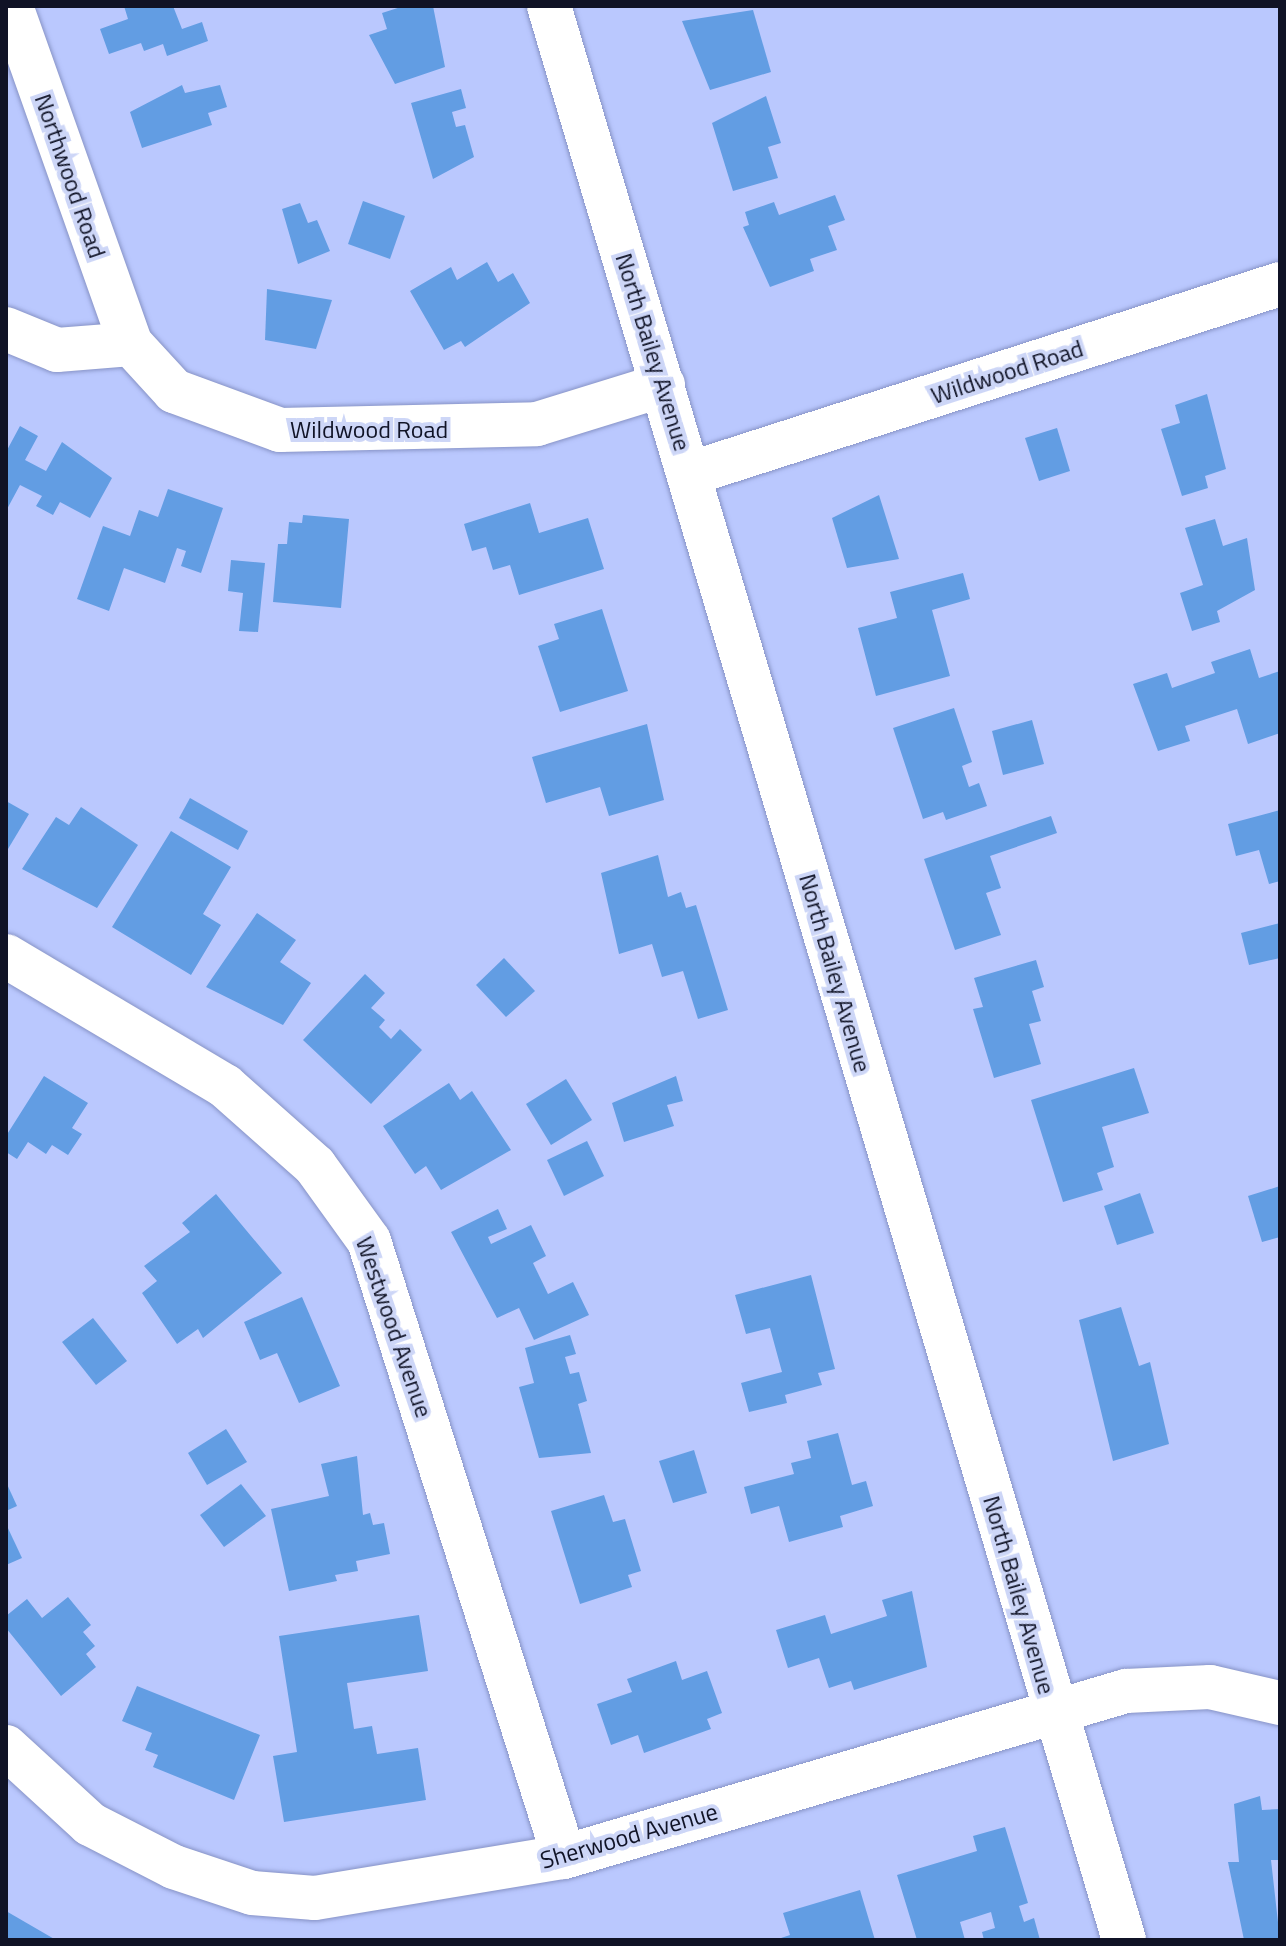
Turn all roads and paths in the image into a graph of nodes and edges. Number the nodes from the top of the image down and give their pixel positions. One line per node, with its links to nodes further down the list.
1 (11, 6): 5 (street, Northwood Road)
2 (549, 6): 6 (street, North Bailey Avenue)
3 (1280, 284): 7 (street, Wildwood Road)
4 (6, 329): 5 (street)
5 (131, 344): 6 (street, Wildwood Road)
6 (663, 385): 7 (street, North Bailey Avenue)
7 (689, 474): 10 (street, North Bailey Avenue)
8 (6, 956): 12 (street, Westwood Avenue)
9 (1280, 1703): 10 (street, Sherwood Avenue)
10 (1053, 1712): 12 (street, Sherwood Avenue); 13 (street, North Bailey Avenue)
11 (6, 1748): 12 (street, Sherwood Avenue)
12 (564, 1857)
13 (1124, 1940)

